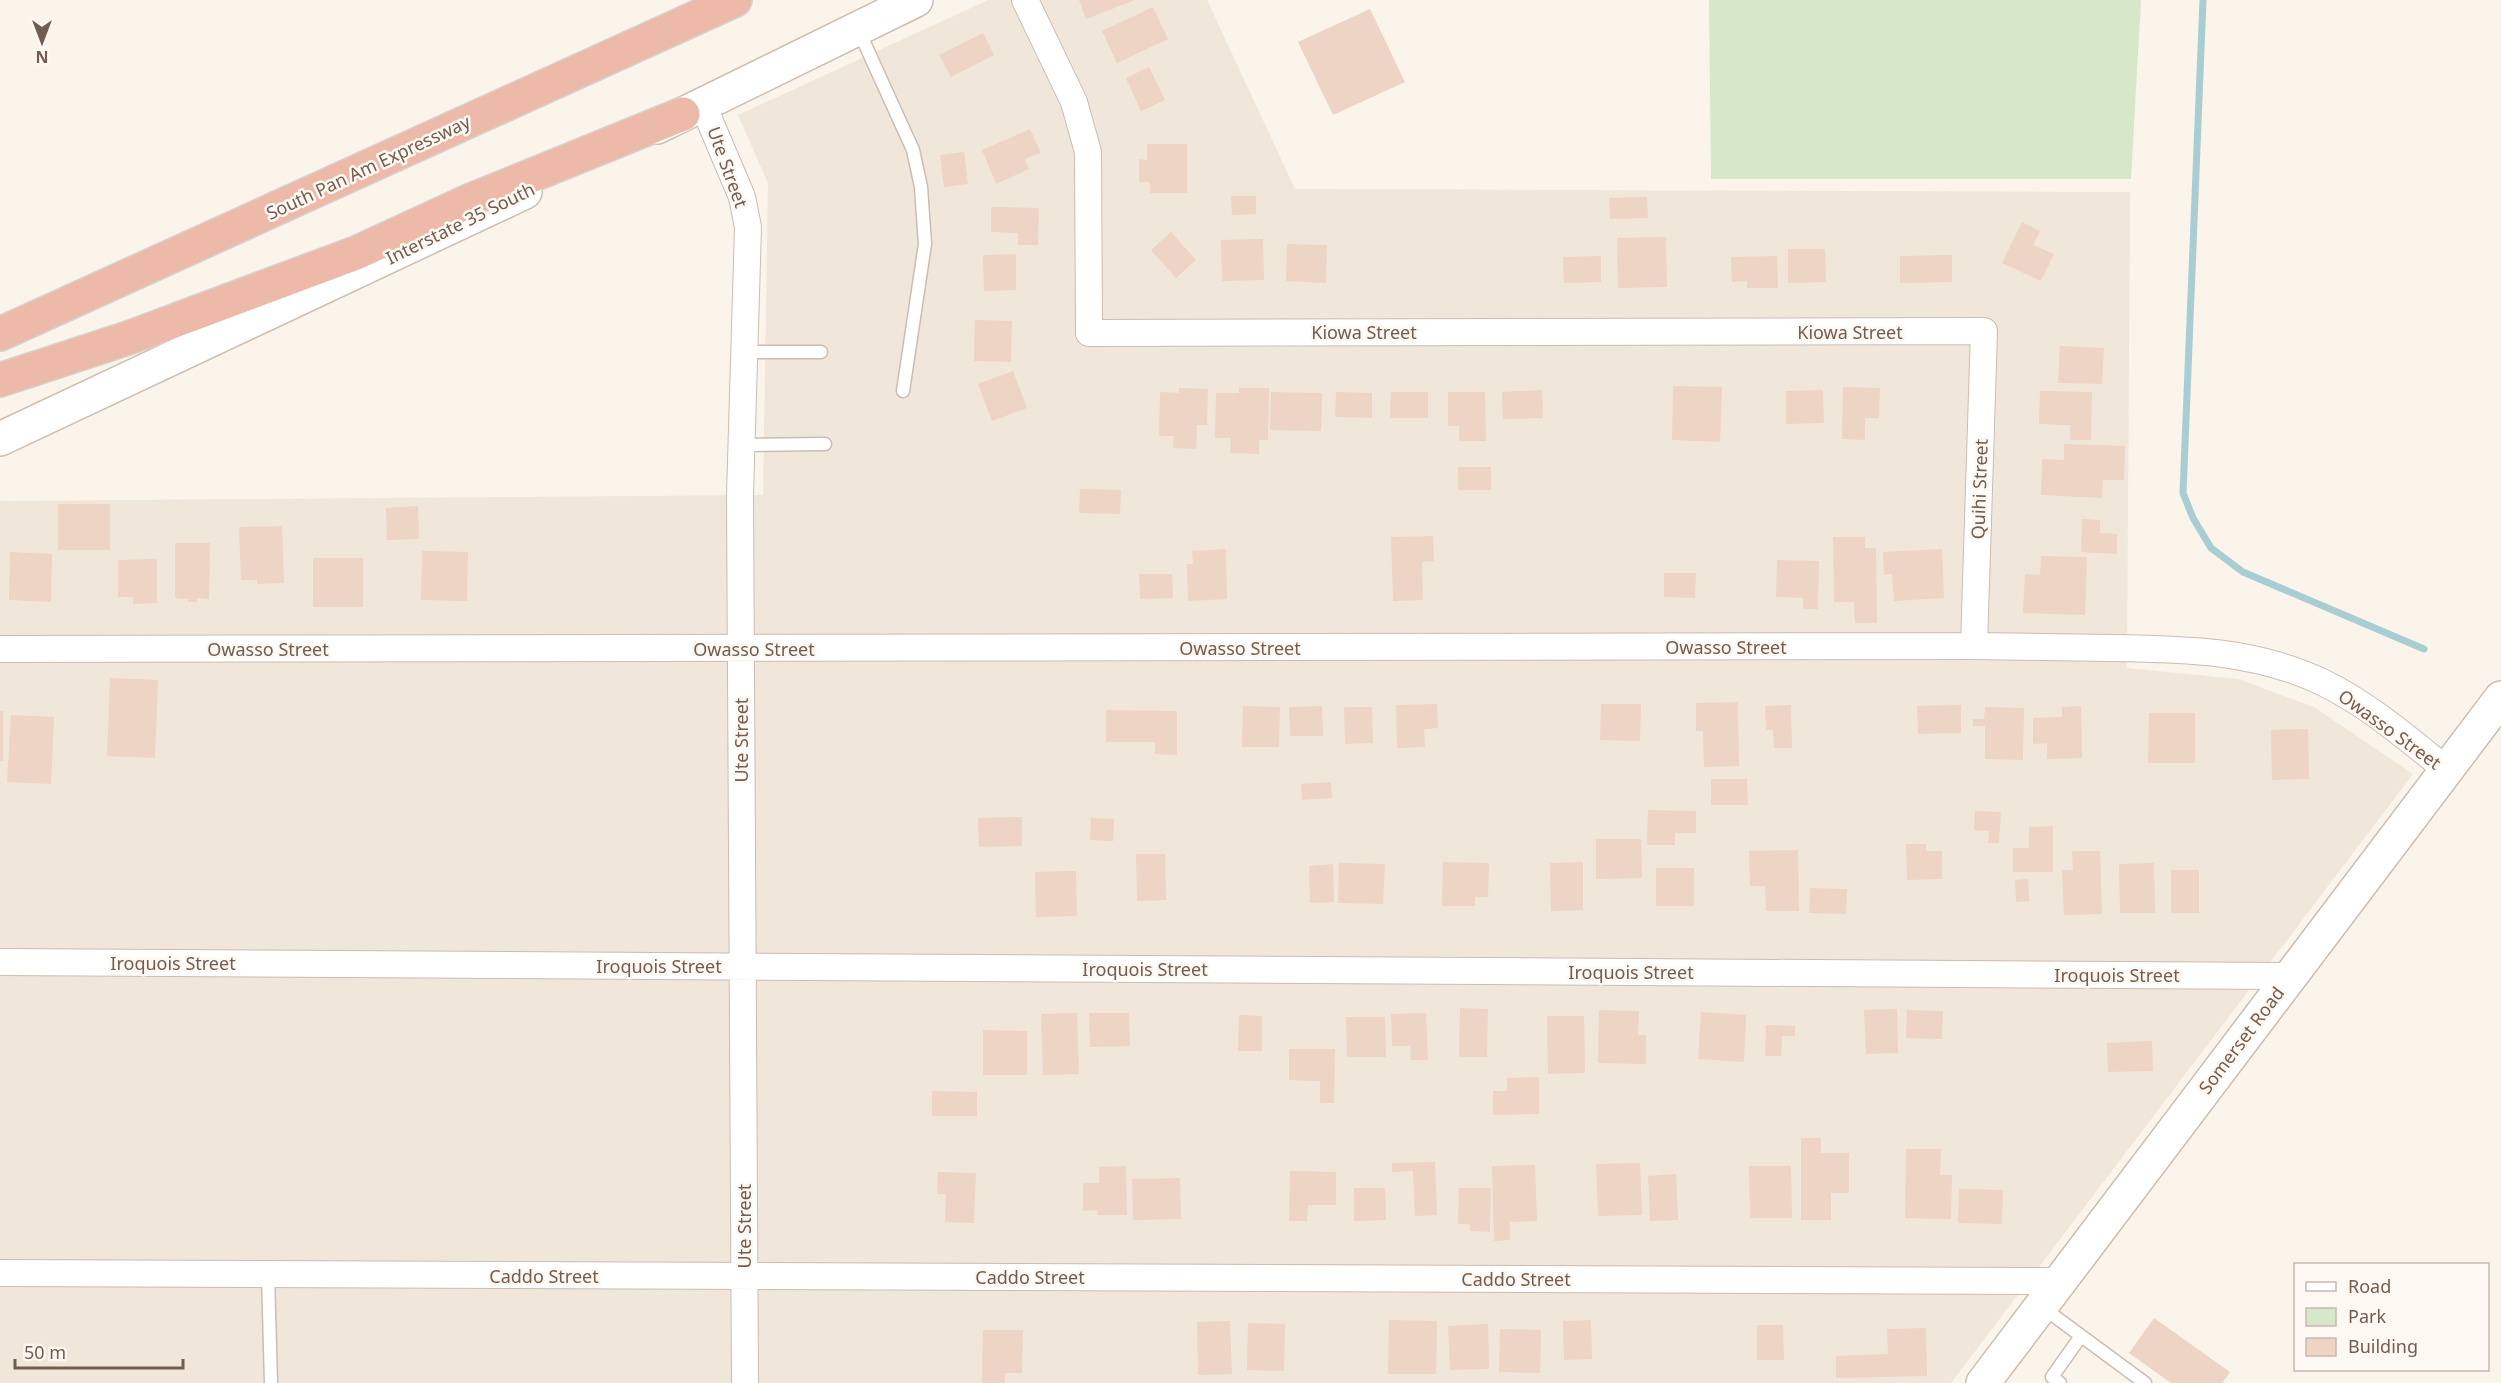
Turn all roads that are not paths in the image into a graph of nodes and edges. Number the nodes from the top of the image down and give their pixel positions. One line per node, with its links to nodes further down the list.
1 (735, 0): 7 (highway, South Pan Am Expressway)
2 (916, 0): 4 (main road, Interstate 35 South)
3 (1025, 0): 6 (street, Kiowa Street)
4 (858, 29): 5 (main road, Interstate 35 South); 11 (lane)
5 (693, 110): 8 (street, Ute Street); 10 (highway); 12 (main road, Interstate 35 South)
6 (1984, 331): 15 (street, Quihi Street)
7 (0, 334)
8 (744, 352): 9 (lane); 13 (street, Ute Street)
9 (821, 352)
10 (0, 380)
11 (903, 391)
12 (0, 439)
13 (741, 444): 14 (lane); 17 (street, Ute Street)
14 (825, 444)
15 (1974, 646): 17 (street, Owasso Street); 19 (street, Owasso Street)
16 (0, 650): 17 (street, Owasso Street)
17 (741, 650): 21 (street, Ute Street)
18 (2501, 698): 19 (main road, Somerset Road)
19 (2447, 770): 22 (main road, Somerset Road)
20 (0, 962): 21 (street, Iroquois Street)
21 (742, 966): 22 (street, Iroquois Street); 25 (street, Ute Street)
22 (2290, 976): 26 (main road, Somerset Road)
23 (0, 1274): 24 (street, Caddo Street)
24 (268, 1275): 25 (street, Caddo Street); 29 (lane)
25 (744, 1276): 26 (street, Caddo Street); 30 (street, Ute Street)
26 (2050, 1294): 27 (lane); 31 (main road, Somerset Road)
27 (2081, 1336): 28 (lane); 32 (lane)
28 (2056, 1380)
29 (271, 1383)
30 (745, 1383)
31 (1983, 1383)
32 (2145, 1383)

